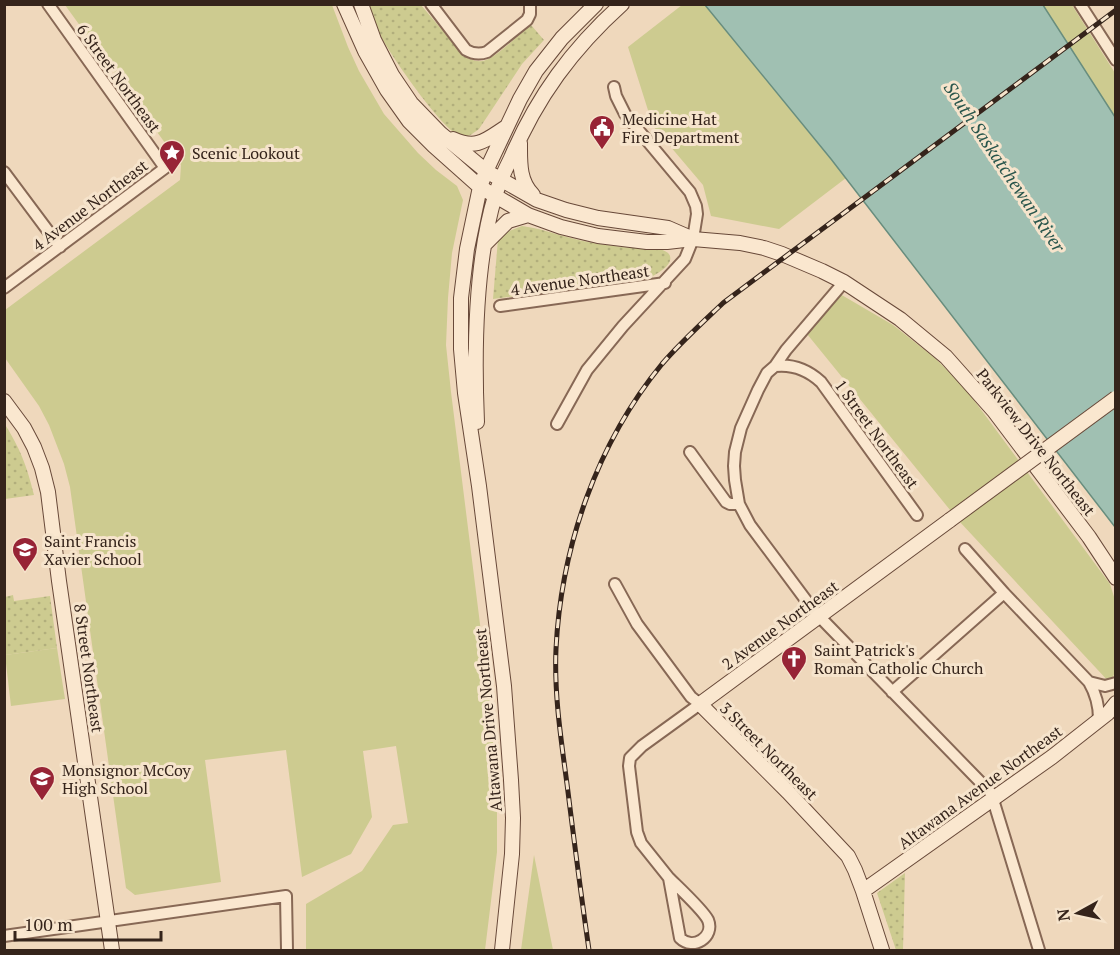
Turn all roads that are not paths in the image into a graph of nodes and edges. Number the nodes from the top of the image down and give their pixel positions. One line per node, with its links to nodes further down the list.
1 (48, 4): 14 (street, 6 Street Northeast)
2 (344, 4): 18 (street, Parkview Drive Northeast)
3 (361, 4): 12 (street, Parkview Drive Northeast)
4 (431, 4): 5 (street)
5 (530, 4)
6 (596, 4): 11 (street, Altawana Drive Northeast)
7 (622, 4): 13 (street, Altawana Drive Northeast)
8 (1080, 4): 9 (street)
9 (1116, 60)
10 (614, 87): 22 (street)
11 (507, 126): 12 (street); 15 (street, Altawana Drive Northeast)
12 (441, 134): 15 (street, Parkview Drive Northeast)
13 (520, 135): 17 (street, Altawana Drive Northeast); 20 (street)
14 (165, 168): 24 (street, 4 Avenue Northeast)
15 (486, 171): 17 (street, Parkview Drive Northeast); 18 (street, Altawana Drive Northeast)
16 (4, 172): 24 (street)
17 (501, 180): 19 (street, Altawana Drive Northeast); 20 (street, Parkview Drive Northeast)
18 (480, 187): 19 (street, Parkview Drive Northeast); 34 (street, Altawana Drive Northeast)
19 (495, 196): 21 (street, Parkview Drive Northeast); 23 (street, Altawana Drive Northeast)
20 (537, 200): 22 (street, Parkview Drive Northeast)
21 (528, 215): 22 (street, Parkview Drive Northeast); 23 (street)
22 (693, 239): 25 (street, Parkview Drive Northeast); 26 (street, 4 Avenue Northeast)
23 (484, 244): 34 (street, Altawana Drive Northeast)
24 (60, 247): 27 (street, 4 Avenue Northeast)
25 (844, 282): 29 (street); 38 (street, Parkview Drive Northeast)
26 (665, 283): 28 (street, 4 Avenue Northeast); 32 (street, 4 Avenue Northeast)
27 (4, 288)
28 (500, 306)
29 (775, 366): 35 (street); 36 (street, 1 Street Northeast)
30 (1116, 398): 41 (street, 2 Avenue Northeast, bridge)
31 (4, 401): 51 (street, 8 Street Northeast)
32 (557, 424)
33 (690, 452): 35 (street)
34 (479, 486): 55 (street, Altawana Drive Northeast)
35 (739, 504): 41 (street)
36 (917, 515)
37 (965, 549): 40 (street)
38 (1116, 578)
39 (615, 584): 45 (street, 3 Street Northeast)
40 (1004, 593): 42 (street); 44 (street)
41 (820, 617): 44 (street); 45 (street, 2 Avenue Northeast)
42 (1089, 682): 43 (street); 47 (street)
43 (1116, 683)
44 (892, 692): 48 (street)
45 (700, 704): 49 (street, 2 Avenue Northeast); 50 (street, 3 Street Northeast)
46 (1115, 708): 47 (street, Altawana Avenue Northeast)
47 (1099, 719): 48 (street, Altawana Avenue Northeast)
48 (993, 799): 50 (street, Altawana Avenue Northeast); 57 (street)
49 (669, 878): 49 (street)
50 (863, 891): 56 (street, 3 Street Northeast)
51 (108, 921): 52 (street); 53 (street, 8 Street Northeast); 54 (street)
52 (4, 936)
53 (112, 951)
54 (287, 951)
55 (502, 951)
56 (882, 951)
57 (1039, 951)

